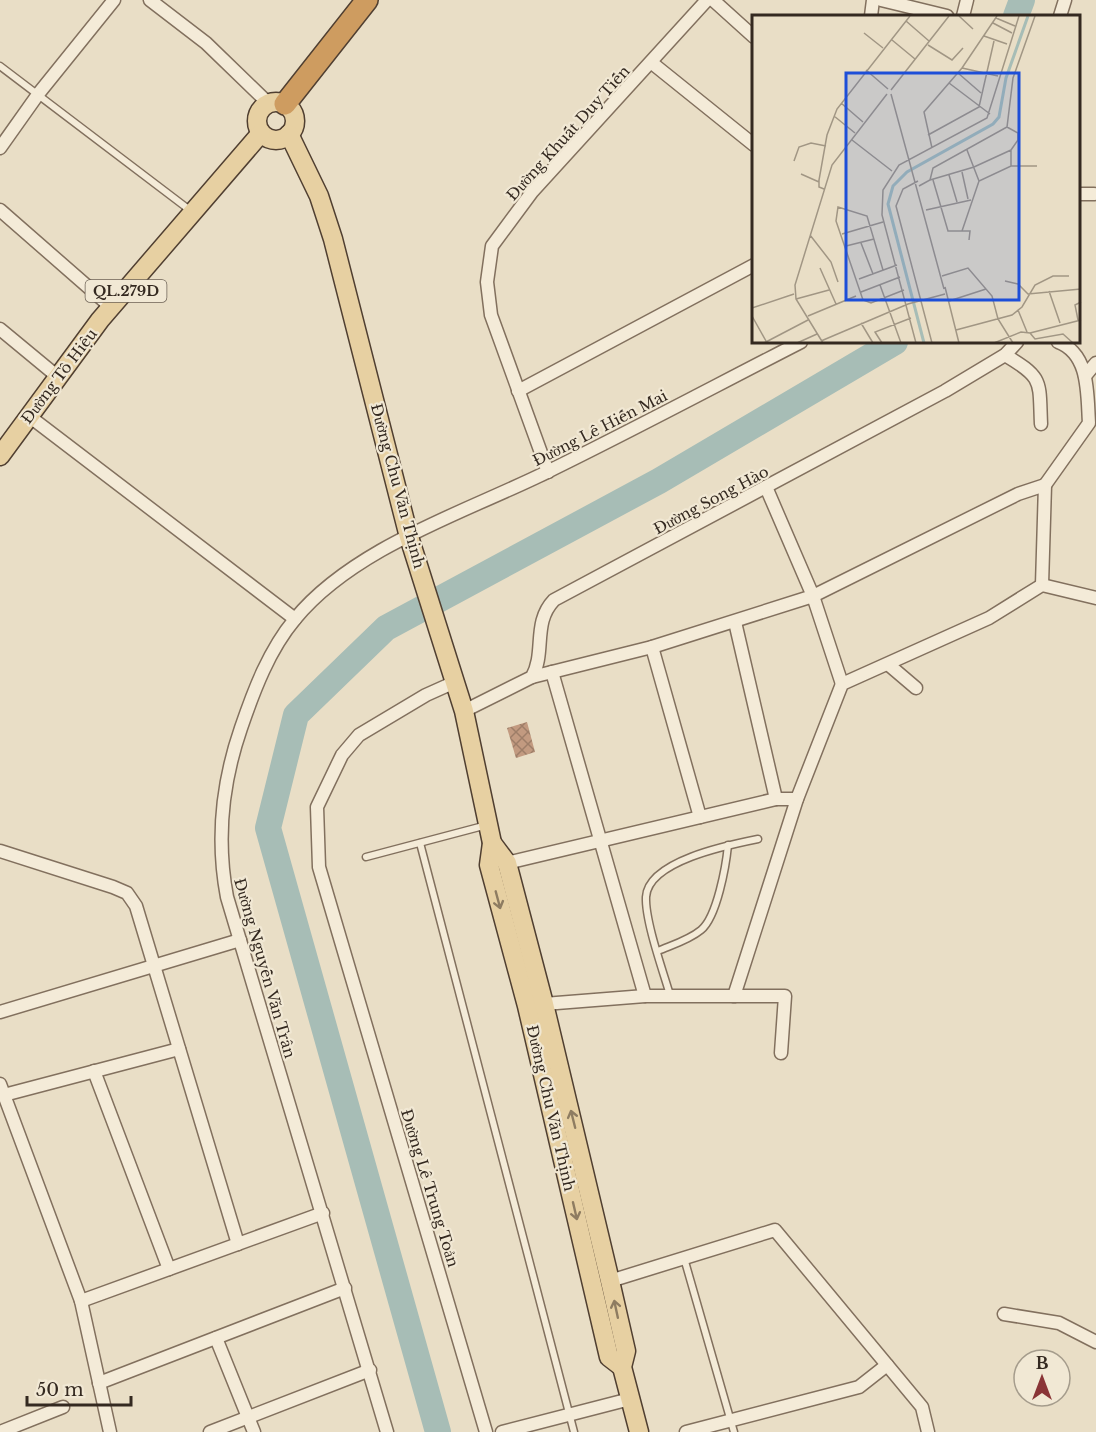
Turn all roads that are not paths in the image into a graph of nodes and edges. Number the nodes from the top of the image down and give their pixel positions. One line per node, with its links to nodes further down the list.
1 (114, 0): 17 (street)
2 (150, 0): 18 (street)
3 (367, 0): 18 (highway)
4 (707, 0): 15 (street, Đường Khuất Duy Tiến)
5 (713, 0): 14 (street)
6 (873, 0): 10 (street)
7 (881, 0): 11 (street)
8 (967, 0): 12 (street)
9 (1065, 0): 13 (street)
10 (871, 15)
11 (943, 15)
12 (963, 15)
13 (1060, 15)
14 (752, 35)
15 (652, 63): 21 (street); 37 (street, Đường Khuất Duy Tiến)
16 (0, 66): 17 (lane)
17 (39, 93): 22 (street); 26 (lane)
18 (277, 104): 19 (main road); 20 (main road)
19 (261, 133): 20 (main road); 26 (main road, Đường Tô Hiệu / QL.279D)
20 (289, 134): 44 (main road, Đường Chu Văn Thịnh)
21 (752, 143)
22 (0, 148)
23 (1081, 194): 24 (street)
24 (1094, 194)
25 (0, 210): 28 (street)
26 (194, 213): 28 (main road, Đường Tô Hiệu / QL.279D)
27 (752, 266): 37 (street)
28 (111, 307): 36 (main road, Đường Tô Hiệu / QL.279D)
29 (0, 329): 36 (street)
30 (797, 344): 41 (street, Đường Lê Hiến Mai)
31 (1015, 344): 33 (street, Đường Song Hào)
32 (1063, 344): 35 (street)
33 (1005, 355): 39 (street); 43 (street, Đường Song Hào)
34 (1096, 363): 35 (street)
35 (1085, 376): 42 (street)
36 (58, 377): 38 (main road, Đường Tô Hiệu / QL.279D)
37 (518, 391): 41 (street, Đường Khuất Duy Tiến)
38 (29, 416): 40 (main road, Đường Tô Hiệu / QL.279D); 48 (street)
39 (1041, 424)
40 (0, 456)
41 (548, 472): 44 (street, Đường Lê Hiến Mai)
42 (1045, 485): 45 (street); 46 (street)
43 (766, 488): 46 (street); 53 (street, Đường Song Hào)
44 (412, 544): 48 (street, Đường Nguyễn Văn Trân); 54 (main road, Đường Chu Văn Thịnh)
45 (1042, 585): 47 (street); 51 (street)
46 (813, 596): 49 (street); 55 (street)
47 (1096, 598)
48 (295, 619): 69 (street, Đường Nguyễn Văn Trân)
49 (735, 622): 50 (street); 58 (street)
50 (652, 647): 52 (street); 60 (street)
51 (889, 665): 55 (street); 56 (street)
52 (552, 672): 53 (street); 64 (street)
53 (532, 677): 57 (street)
54 (455, 682): 57 (main road, Đường Chu Văn Thịnh); 105 (street, Đường Lê Trung Toản)
55 (842, 684): 59 (street)
56 (916, 688)
57 (464, 711): 61 (main road, Đường Chu Văn Thịnh)
58 (776, 799): 59 (street); 60 (street)
59 (797, 799): 74 (street)
60 (700, 818): 64 (street)
61 (490, 834): 63 (lane); 68 (main road, Đường Chu Văn Thịnh); 92 (main road, Đường Chu Văn Thịnh, one-way to 92)
62 (758, 839): 65 (lane)
63 (420, 843): 67 (lane); 97 (lane)
64 (599, 843): 68 (street); 72 (street)
65 (728, 845): 70 (lane); 70 (lane)
66 (0, 851): 71 (street)
67 (366, 857)
68 (507, 863): 75 (main road, Đường Chu Văn Thịnh)
69 (240, 940): 71 (street); 81 (street, Đường Nguyễn Văn Trân)
70 (658, 951): 73 (lane)
71 (154, 966): 76 (street); 77 (street)
72 (645, 996): 73 (street); 75 (street)
73 (670, 996): 74 (street)
74 (734, 996): 78 (street)
75 (544, 1004): 85 (main road, Đường Chu Văn Thịnh, one-way to 75)
76 (0, 1012)
77 (179, 1049): 79 (street); 82 (street)
78 (781, 1053)
79 (94, 1071): 80 (street); 84 (street)
80 (2, 1089): 87 (street)
81 (323, 1213): 82 (street); 86 (street, Đường Nguyễn Văn Trân)
82 (238, 1244): 84 (street)
83 (684, 1258): 85 (street); 91 (street); 99 (lane)
84 (169, 1269): 87 (street)
85 (610, 1281): 92 (main road, Đường Chu Văn Thịnh, one-way to 85)
86 (345, 1288): 89 (street); 93 (street, Đường Nguyễn Văn Trân)
87 (81, 1301): 94 (street)
88 (1004, 1314): 90 (street)
89 (216, 1338): 94 (street); 98 (street)
90 (1096, 1342)
91 (886, 1365): 99 (street); 110 (street)
92 (622, 1366): 95 (main road, Đường Chu Văn Thịnh)
93 (370, 1370): 98 (street); 104 (street, Đường Nguyễn Văn Trân)
94 (99, 1383): 101 (street)
95 (630, 1399): 97 (street); 108 (main road, Đường Chu Văn Thịnh)
96 (63, 1407): 100 (street)
97 (569, 1414): 106 (street); 107 (lane)
98 (248, 1418): 102 (street); 103 (street)
99 (732, 1426): 109 (street)
100 (0, 1432)
101 (110, 1432)
102 (210, 1432)
103 (254, 1432)
104 (387, 1432)
105 (486, 1432)
106 (502, 1432)
107 (574, 1432)
108 (639, 1432)
109 (686, 1432)
110 (928, 1432)

